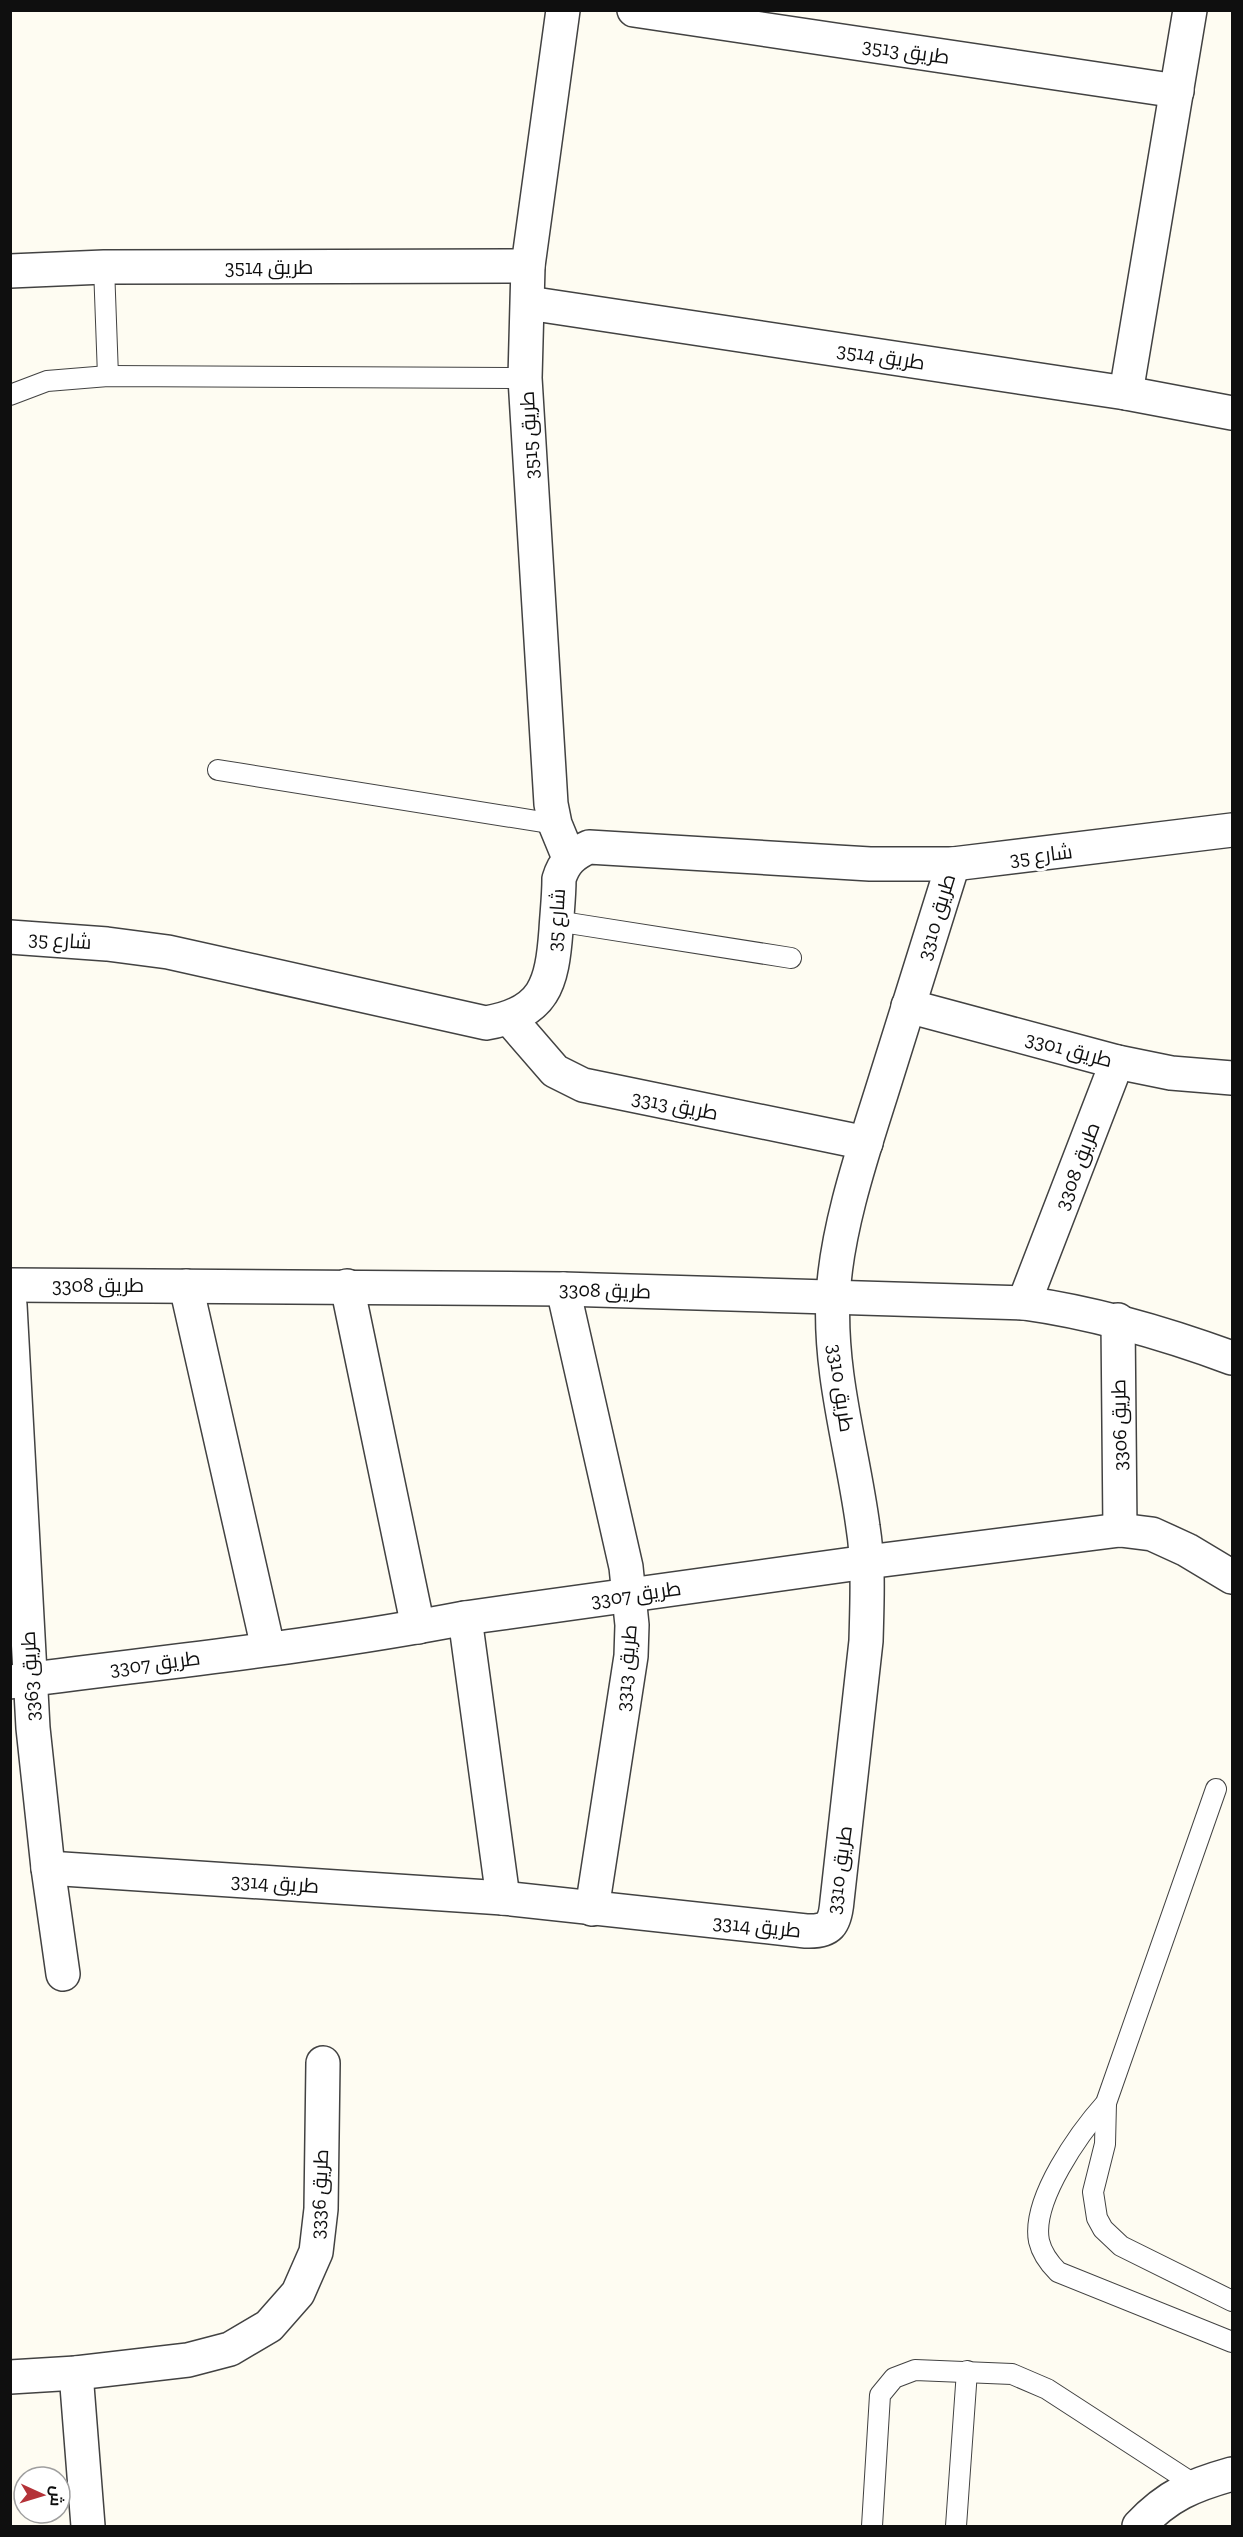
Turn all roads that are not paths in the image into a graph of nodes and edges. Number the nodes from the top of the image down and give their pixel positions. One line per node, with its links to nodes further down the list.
1 (563, 10): 5 (street, طريق 3515)
2 (634, 10): 4 (street, طريق 3513)
3 (1190, 10): 4 (street)
4 (1177, 92): 11 (street)
5 (528, 266): 6 (street, طريق 3514); 8 (street, طريق 3515)
6 (104, 267): 7 (street, طريق 3514); 9 (lane)
7 (10, 271)
8 (528, 303): 10 (street, طريق 3515); 11 (street, طريق 3514)
9 (108, 376): 10 (lane); 12 (lane)
10 (525, 378): 15 (street, طريق 3515)
11 (1126, 393): 13 (street, طريق 3514)
12 (10, 395)
13 (1233, 413)
14 (218, 770): 15 (lane)
15 (555, 824): 17 (street, طريق 3515)
16 (1233, 830): 18 (street, شارع 35)
17 (570, 858): 18 (street, شارع 35); 19 (street, شارع 35)
18 (953, 864): 22 (street, طريق 3310)
19 (556, 921): 21 (lane); 23 (street, شارع 35)
20 (10, 937): 23 (street, شارع 35)
21 (791, 958)
22 (908, 1006): 24 (street, طريق 3301); 26 (street, طريق 3310)
23 (510, 1019): 26 (street, طريق 3313)
24 (1117, 1062): 25 (street, طريق 3301); 32 (street, طريق 3308)
25 (1233, 1078)
26 (866, 1143): 31 (street, طريق 3310)
27 (10, 1285): 28 (street, طريق 3308)
28 (186, 1286): 29 (street, طريق 3308); 42 (street)
29 (347, 1286): 30 (street, طريق 3308); 41 (street)
30 (563, 1289): 31 (street, طريق 3308); 39 (street, طريق 3313)
31 (833, 1297): 32 (street, طريق 3308); 37 (street, طريق 3310)
32 (1024, 1303): 34 (street, طريق 3308)
33 (10, 1305): 43 (street, طريق 3363)
34 (1118, 1320): 35 (street, طريق 3308); 36 (street, طريق 3306)
35 (1233, 1358)
36 (1120, 1530): 37 (street, طريق 3307); 38 (street, طريق 3307)
37 (867, 1562): 39 (street, طريق 3307); 48 (street, طريق 3310)
38 (1233, 1577)
39 (630, 1595): 40 (street, طريق 3307); 47 (street, طريق 3313)
40 (465, 1618): 41 (street, طريق 3307); 46 (street)
41 (418, 1627): 42 (street, طريق 3307)
42 (268, 1648): 43 (street, طريق 3307)
43 (21, 1680): 45 (street, طريق 3363)
44 (1216, 1789): 51 (lane)
45 (48, 1868): 46 (street, طريق 3314); 49 (street, طريق 3363)
46 (503, 1898): 47 (street, طريق 3314)
47 (592, 1909): 48 (street, طريق 3314)
48 (831, 1925)
49 (63, 1974)
50 (323, 2063): 55 (street, طريق 3336)
51 (1106, 2103): 52 (lane); 53 (lane)
52 (1233, 2301)
53 (1233, 2342)
54 (967, 2371): 58 (lane); 60 (lane); 61 (lane)
55 (76, 2373): 56 (street, طريق 3336); 59 (street)
56 (10, 2377)
57 (1233, 2474): 58 (street)
58 (1195, 2485): 62 (street)
59 (88, 2526)
60 (872, 2526)
61 (956, 2526)
62 (1139, 2526)

